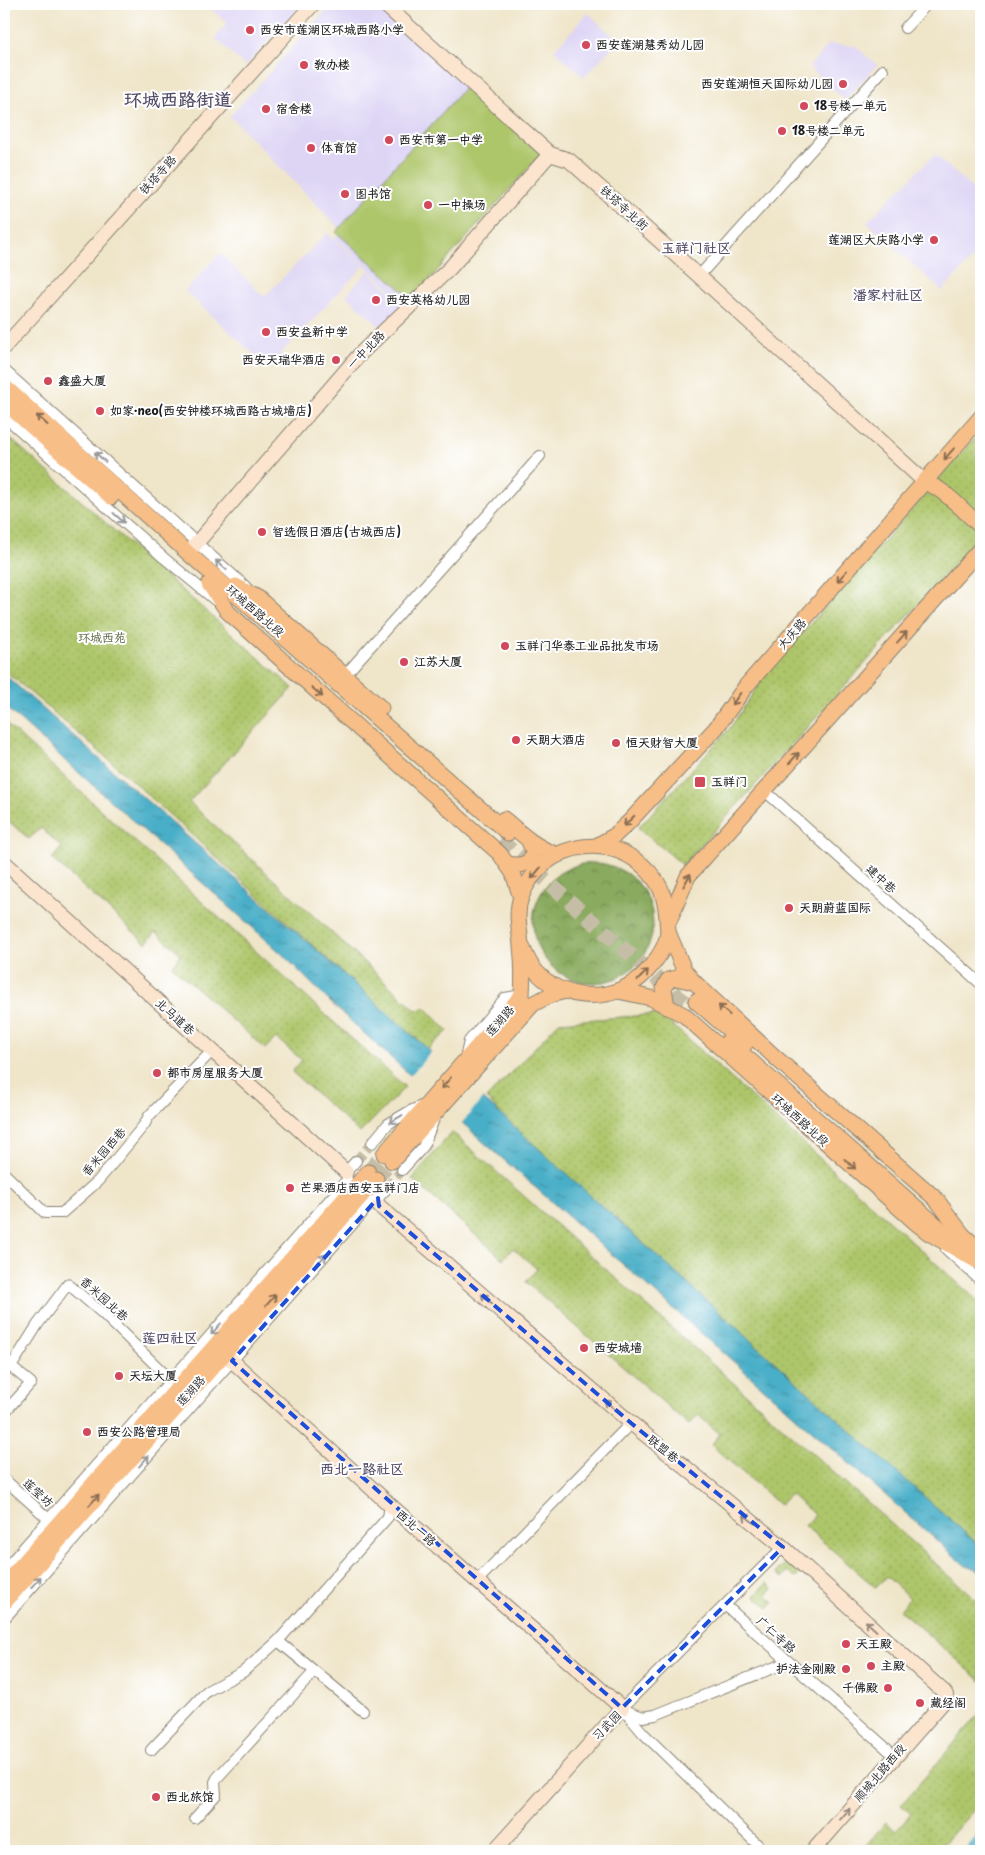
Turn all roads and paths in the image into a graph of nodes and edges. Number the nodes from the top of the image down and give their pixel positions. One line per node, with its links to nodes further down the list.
1 (313, 4): 8 (street, 铁塔寺路)
2 (384, 4): 6 (street, 铁塔寺北街)
3 (927, 4): 4 (street)
4 (905, 28)
5 (883, 70): 7 (street)
6 (550, 154): 7 (street, 铁塔寺北街); 18 (street, 一中北路)
7 (700, 276): 15 (street, 铁塔寺北街)
8 (4, 347)
9 (4, 370): 18 (street, one-way to 9)
10 (4, 386): 18 (main road, 环城西路北段, one-way to 10)
11 (4, 402): 20 (main road, 环城西路北段)
12 (4, 416): 22 (street, one-way to 22)
13 (981, 417): 15 (main road, 大庆路, one-way to 15)
14 (540, 456): 23 (street)
15 (928, 478): 16 (main road); 17 (main road); 27 (main road, 大庆路, one-way to 27)
16 (981, 516)
17 (981, 527)
18 (193, 548): 20 (main road, 环城西路北段); 21 (street, one-way to 18)
19 (980, 548): 24 (main road, one-way to 19)
20 (209, 577): 21 (main road); 22 (main road); 25 (main road, 环城西路北段)
21 (258, 598): 23 (main road)
22 (228, 612): 30 (main road, one-way to 30)
23 (345, 676): 26 (main road)
24 (764, 791): 32 (main road, one-way to 24); 35 (street, 建中巷)
25 (504, 837)
26 (529, 841): 28 (main road); 30 (main road)
27 (598, 845): 28 (main road); 32 (main road)
28 (558, 855): 31 (main road, one-way to 31)
29 (4, 862): 40 (street, 北马道巷)
30 (507, 864): 31 (main road)
31 (521, 898): 33 (main road)
32 (668, 928): 34 (main road, 环城西路北段); 37 (main road, one-way to 32)
33 (521, 944): 36 (main road); 38 (main road, 莲湖路)
34 (694, 982): 39 (main road); 51 (main road, 环城西路北段, one-way to 34)
35 (981, 984)
36 (566, 991): 37 (main road); 38 (main road)
37 (618, 991): 39 (main road, 环城西路北段)
38 (523, 1004): 41 (main road, 莲湖路); 41 (street)
39 (668, 1007): 50 (main road, 环城西路北段, one-way to 50)
40 (212, 1051): 46 (street, 北马道巷); 47 (street, 香米园西巷)
41 (469, 1066): 42 (main road, 莲湖路)
42 (432, 1108): 43 (street, one-way to 43); 45 (main road)
43 (372, 1143)
44 (356, 1161): 46 (street)
45 (392, 1162)
46 (346, 1172): 55 (street, one-way to 55)
47 (4, 1173)
48 (377, 1180): 49 (street); 54 (main road, 莲湖路)
49 (379, 1202): 54 (street, one-way to 49); 57 (street, 联盟巷, one-way to 49)
50 (929, 1233): 52 (main road, 环城西路北段); 53 (street)
51 (963, 1235): 52 (main road, 环城西路北段); 52 (main road, 环城西路北段)
52 (980, 1259)
53 (981, 1281)
54 (224, 1353): 55 (main road, 莲湖路); 59 (street, 西北一路); 65 (main road, 莲湖路, one-way to 54); 67 (street, one-way to 54)
55 (174, 1384): 56 (street, 香米园北巷); 60 (main road, 莲湖路)
56 (4, 1413)
57 (631, 1423): 61 (street, 联盟巷, one-way to 57); 63 (street)
58 (4, 1480): 60 (street, 莲莹坊)
59 (390, 1505): 63 (street, 西北一路); 68 (street)
60 (52, 1522): 62 (street); 64 (main road, 莲湖路)
61 (782, 1547): 66 (street); 71 (street, 联盟巷, one-way to 61)
62 (4, 1570)
63 (477, 1581): 72 (street, 西北一路)
64 (4, 1585)
65 (4, 1603)
66 (725, 1605): 69 (street, 广仁寺路); 72 (street)
67 (4, 1619)
68 (278, 1641): 70 (street); 74 (street)
69 (788, 1662): 72 (street, 习武园); 75 (street, 广仁寺路)
70 (314, 1672): 73 (street); 76 (street)
71 (946, 1695): 75 (street, 顺城北路西段)
72 (622, 1708): 77 (street); 78 (street, 习武园)
73 (363, 1711)
74 (151, 1750)
75 (894, 1756): 79 (street, 顺城北路西段, one-way to 75)
76 (195, 1818)
77 (760, 1847)
78 (494, 1851)
79 (813, 1851)

